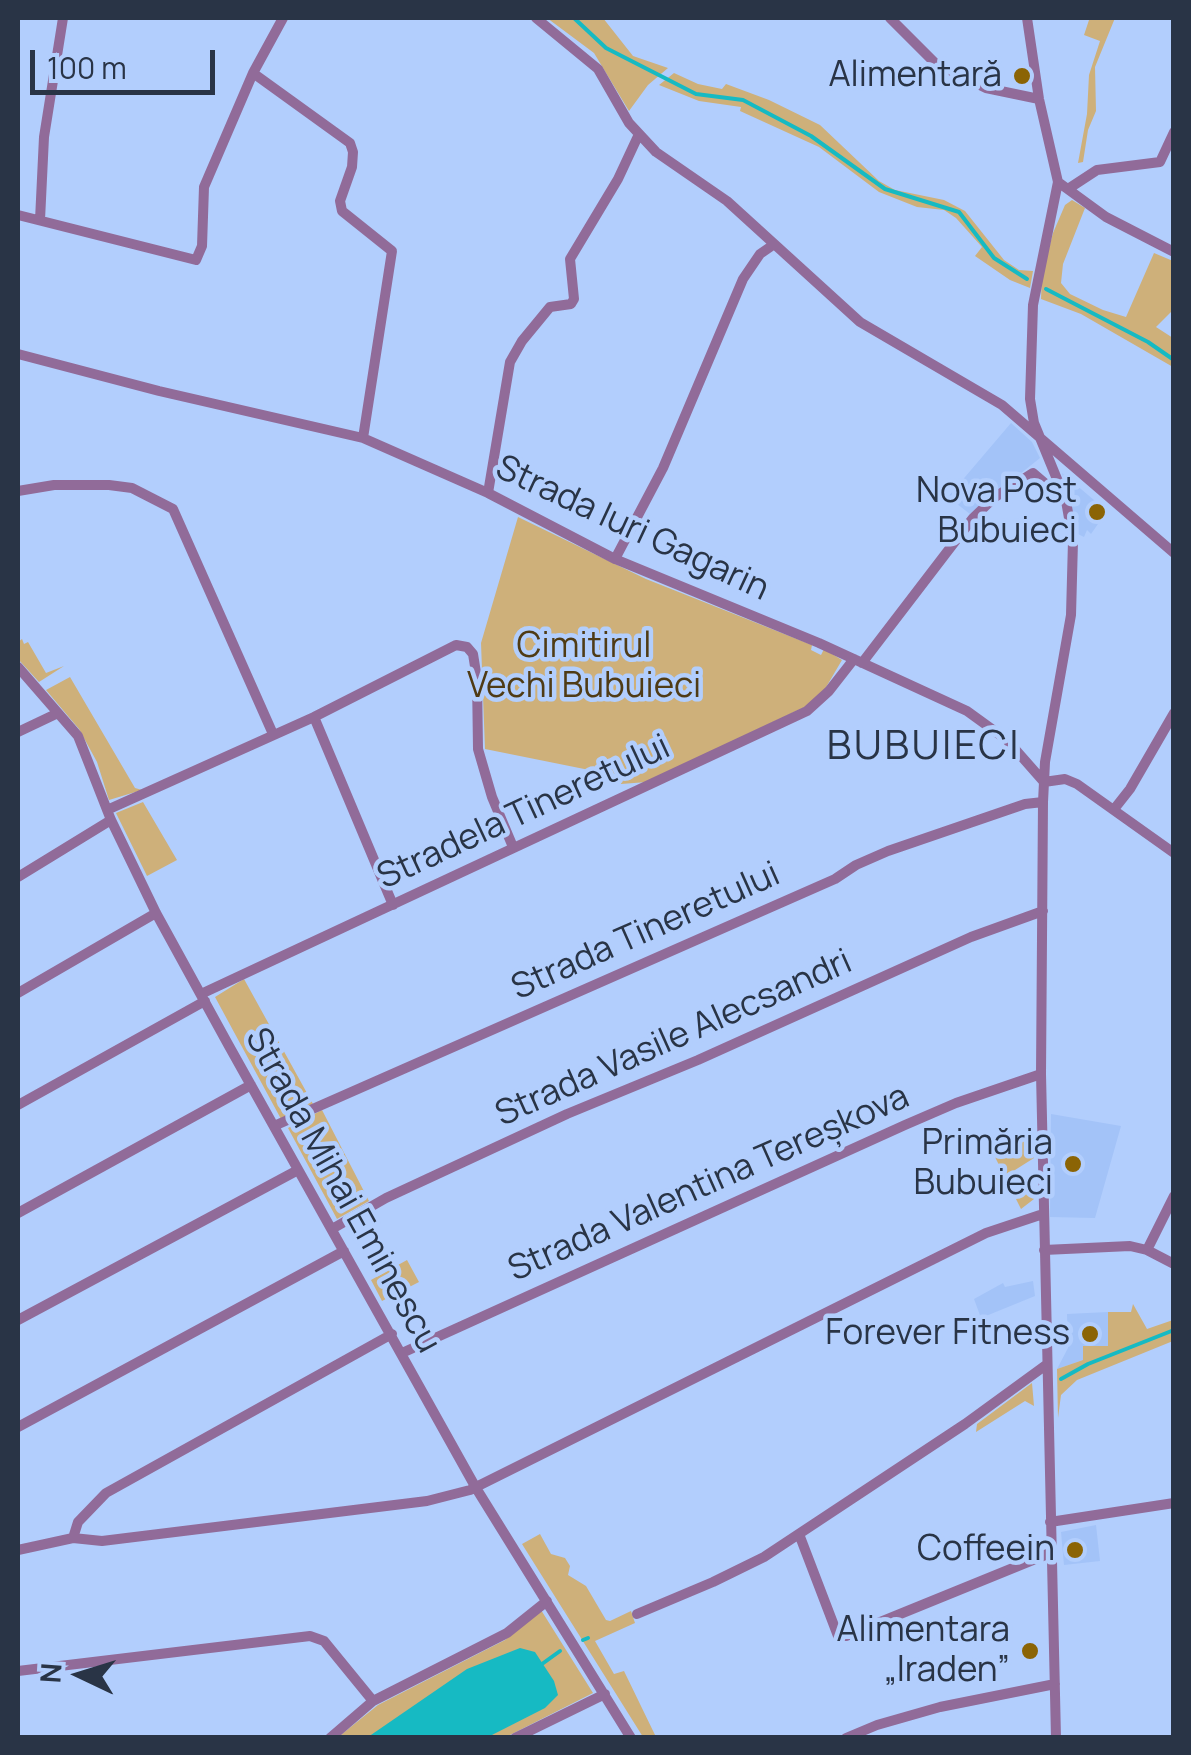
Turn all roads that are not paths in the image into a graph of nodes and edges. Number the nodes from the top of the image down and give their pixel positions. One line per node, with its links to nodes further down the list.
1 (62, 18): 12 (street)
2 (282, 18): 6 (street)
3 (536, 18): 9 (street)
4 (890, 18): 7 (street)
5 (1027, 18): 7 (street)
6 (254, 73): 12 (street); 16 (street)
7 (1039, 99): 10 (street)
8 (1174, 132): 10 (street)
9 (640, 134): 13 (street); 19 (street)
10 (1063, 185): 14 (street); 17 (street)
11 (18, 215): 12 (street)
12 (40, 220)
13 (773, 245): 17 (street); 22 (street)
14 (1174, 252)
15 (18, 354): 16 (street, Strada Iuri Gagarin)
16 (363, 438): 19 (street, Strada Iuri Gagarin)
17 (1043, 442): 20 (street); 21 (street)
18 (18, 490): 29 (street)
19 (488, 493): 22 (street, Strada Iuri Gagarin)
20 (1066, 501): 23 (street, Stradela Tineretului); 30 (street)
21 (1174, 553)
22 (615, 560): 23 (street, Strada Iuri Gagarin)
23 (858, 661): 30 (street, Strada Iuri Gagarin); 34 (street, Stradela Tineretului)
24 (18, 667): 25 (street, Strada Mihai Eminescu)
25 (58, 713): 28 (street); 33 (street, Strada Mihai Eminescu)
26 (1174, 714): 32 (street)
27 (314, 717): 29 (street); 34 (street); 37 (street)
28 (18, 732)
29 (273, 734): 33 (street)
30 (1044, 782): 31 (street); 32 (street)
31 (1043, 802): 38 (street); 45 (street, Strada Tineretului)
32 (1115, 808): 35 (street)
33 (109, 815): 36 (street); 39 (street, Strada Mihai Eminescu)
34 (513, 847): 37 (street, Stradela Tineretului)
35 (1174, 853)
36 (18, 877)
37 (393, 905): 41 (street, Stradela Tineretului)
38 (1043, 911): 42 (street); 50 (street, Strada Vasile Alecsandri)
39 (156, 912): 40 (street); 41 (street, Strada Mihai Eminescu)
40 (18, 993)
41 (203, 997): 43 (street, Strada Mihai Eminescu); 44 (street, Stradela Tineretului)
42 (1041, 1074): 49 (street); 57 (street, Strada Valentina Tereșkova)
43 (251, 1085): 45 (street, Strada Mihai Eminescu); 48 (street)
44 (18, 1104)
45 (274, 1126): 46 (street, Strada Mihai Eminescu)
46 (298, 1170): 50 (street, Strada Mihai Eminescu); 55 (street)
47 (1174, 1196): 52 (street)
48 (18, 1212)
49 (1044, 1214): 51 (street); 60 (street)
50 (332, 1229): 53 (street, Strada Mihai Eminescu)
51 (1044, 1250): 52 (street); 58 (street)
52 (1147, 1250): 54 (street)
53 (344, 1251): 56 (street, Strada Mihai Eminescu); 59 (street)
54 (1174, 1264)
55 (18, 1320)
56 (392, 1334): 57 (street, Strada Mihai Eminescu); 64 (street)
57 (402, 1352): 60 (street, Strada Mihai Eminescu)
58 (1046, 1364): 62 (street); 63 (street)
59 (18, 1427)
60 (476, 1488): 64 (street); 67 (street, Strada Mihai Eminescu)
61 (1174, 1503): 62 (street)
62 (1050, 1522): 66 (street)
63 (799, 1534): 66 (street); 68 (street)
64 (73, 1538): 65 (street)
65 (18, 1550)
66 (1050, 1553): 70 (street)
67 (546, 1602): 71 (street, Strada Mihai Eminescu); 72 (street)
68 (636, 1614)
69 (18, 1671): 72 (street)
70 (1055, 1684): 73 (street); 77 (street)
71 (605, 1694): 75 (street); 76 (street, Strada Mihai Eminescu)
72 (373, 1701): 74 (street)
73 (853, 1736)
74 (330, 1738)
75 (515, 1738)
76 (631, 1738)
77 (1056, 1738)

